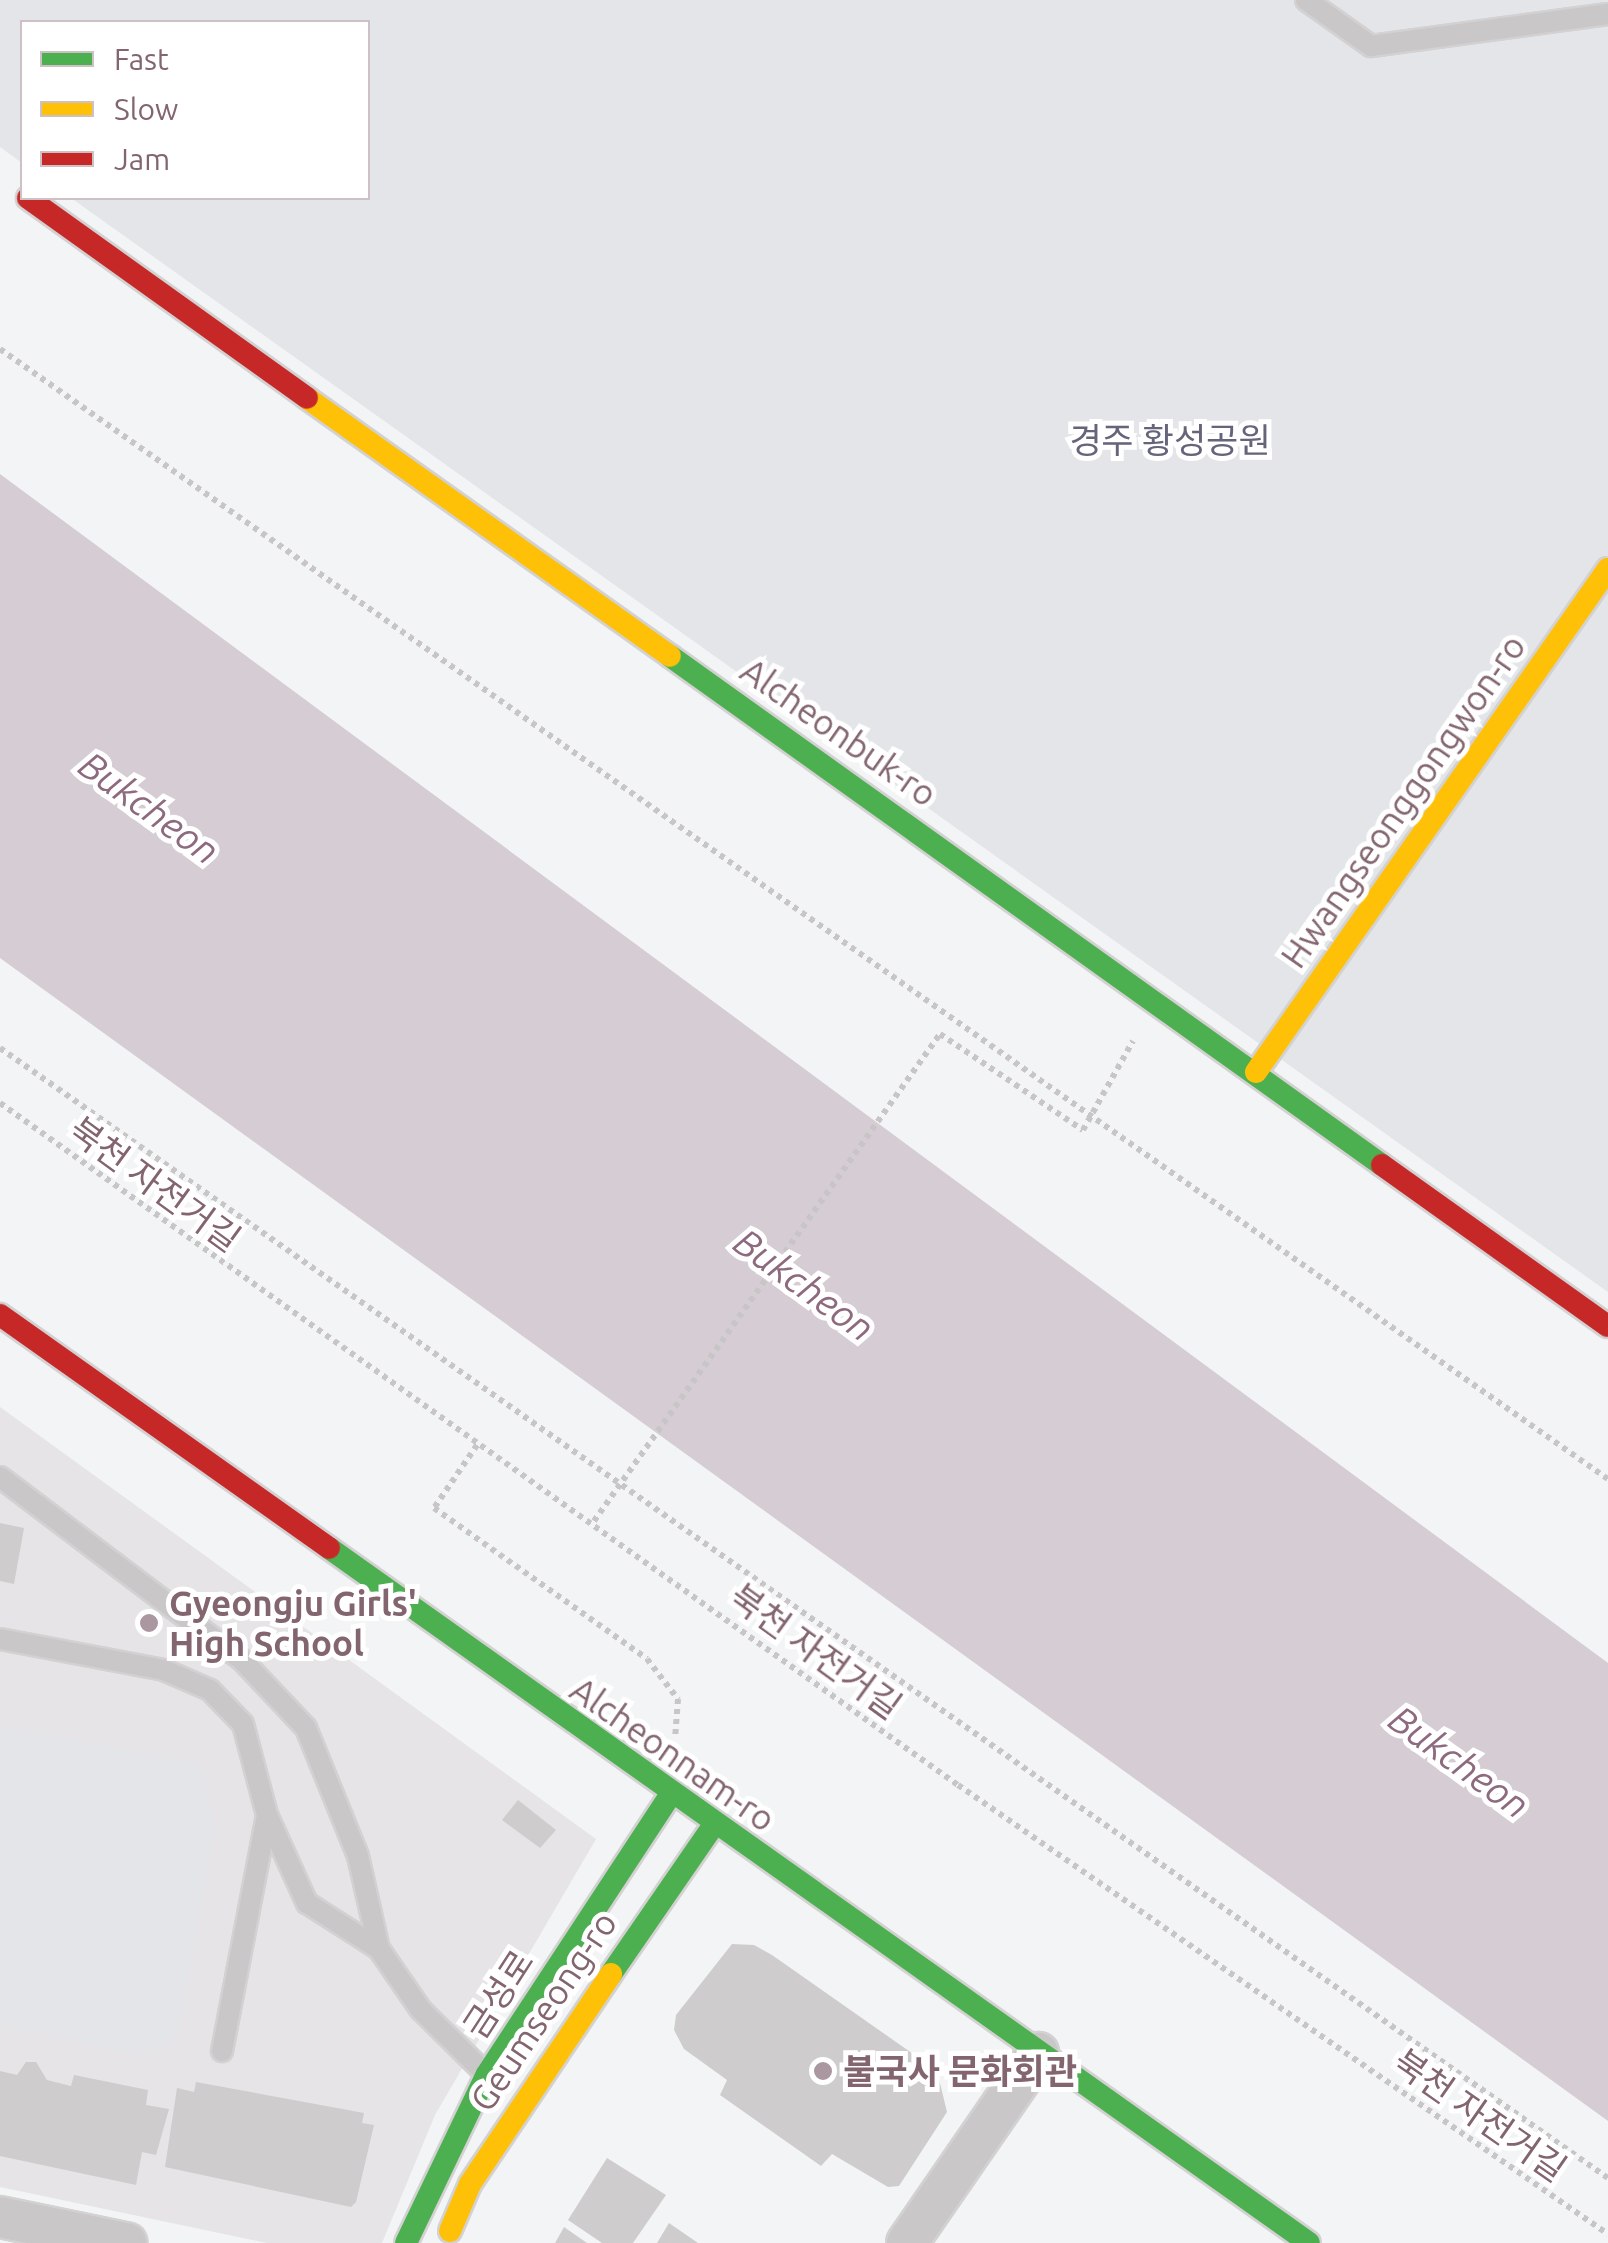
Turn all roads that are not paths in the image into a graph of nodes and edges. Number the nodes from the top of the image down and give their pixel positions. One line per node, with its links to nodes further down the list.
1 (1306, 0): 2 (lane)
2 (1608, 14)
3 (31, 200): 5 (street, Alcheonbuk-ro)
4 (1608, 569): 5 (street, Hwangseonggongwon-ro)
5 (1256, 1072): 7 (street, Alcheonbuk-ro)
6 (0, 1315): 10 (street, Alcheonnam-ro)
7 (1608, 1326)
8 (0, 1478): 13 (lane)
9 (0, 1639): 11 (lane)
10 (670, 1796): 12 (street, Alcheonnam-ro); 16 (street, 금성로)
11 (267, 1815): 13 (lane); 14 (lane)
12 (713, 1826): 15 (street, Alcheonnam-ro); 17 (street, Geumseong-ro)
13 (379, 1948): 16 (lane)
14 (222, 2051)
15 (1038, 2054): 23 (street); 24 (street, Alcheonnam-ro)
16 (487, 2074): 17 (lane); 21 (street, 금성로)
17 (520, 2106): 22 (street, Geumseong-ro)
18 (0, 2218): 19 (street)
19 (63, 2237): 20 (street)
20 (126, 2243)
21 (406, 2243)
22 (445, 2243)
23 (908, 2243)
24 (1309, 2243)

